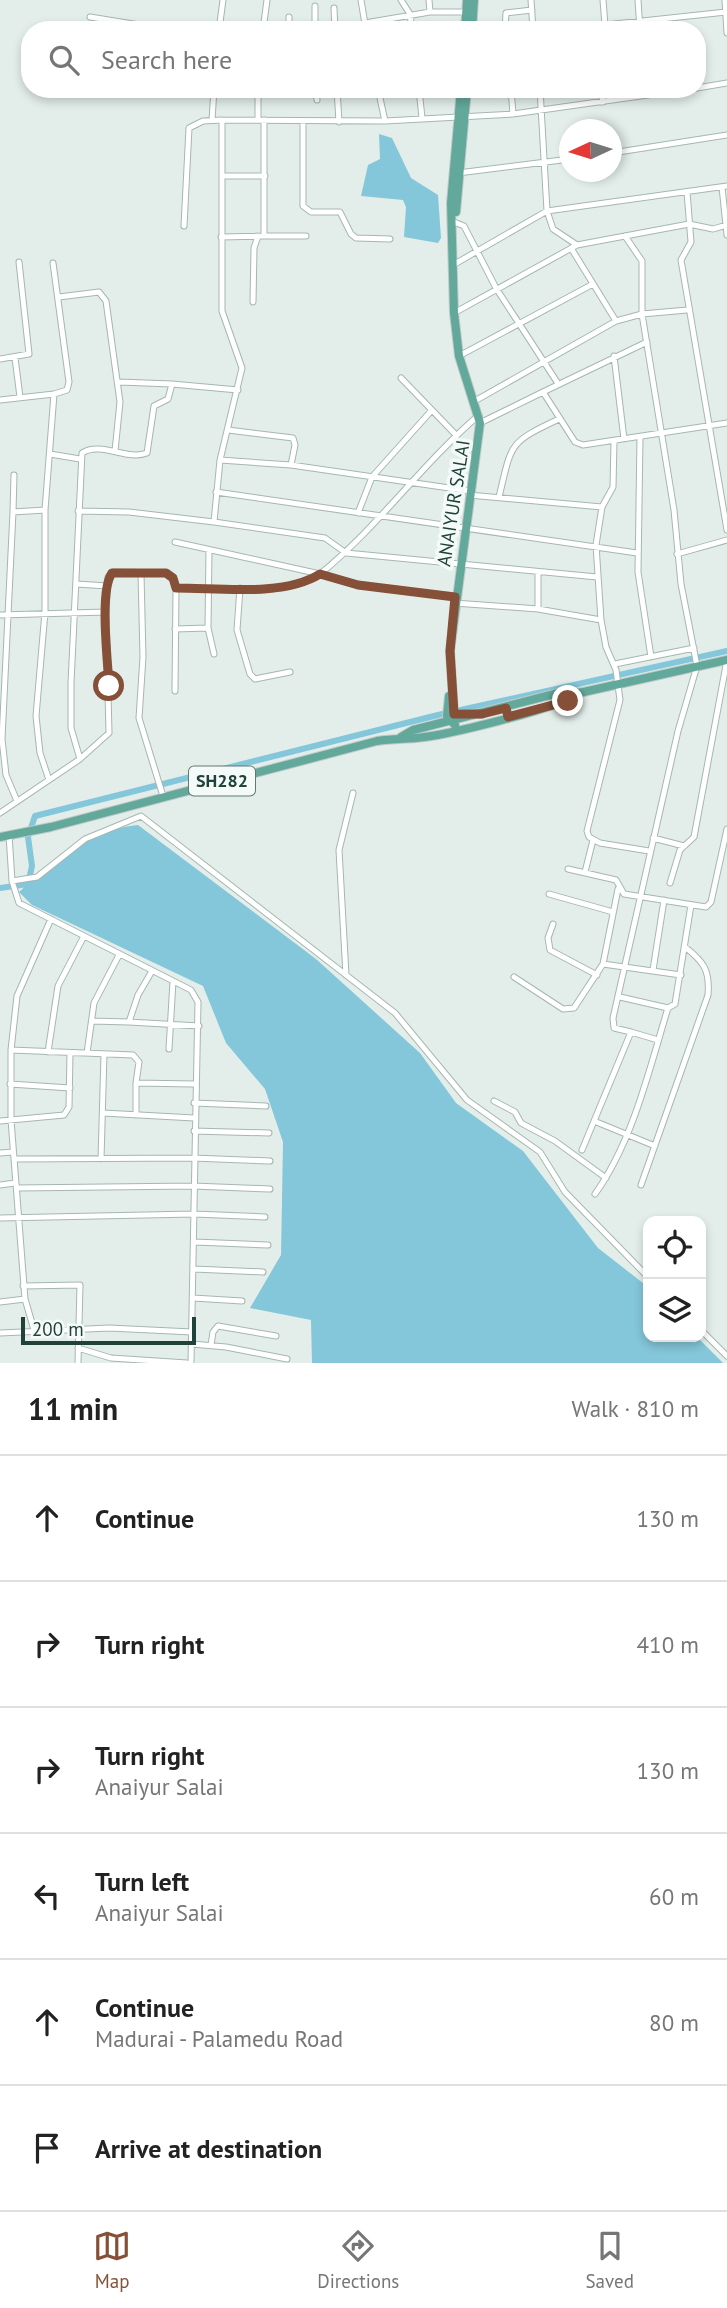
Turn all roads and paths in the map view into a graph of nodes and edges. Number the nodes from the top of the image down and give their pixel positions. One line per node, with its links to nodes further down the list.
1 (223, 0): 24 (street)
2 (267, 0): 25 (street)
3 (361, 0): 29 (street)
4 (401, 0): 18 (street)
5 (429, 0): 15 (street)
6 (467, 0): 16 (main road)
7 (474, 0): 33 (main road)
8 (531, 0): 14 (street)
9 (603, 0): 36 (street)
10 (638, 0): 21 (street)
11 (725, 0): 17 (street)
12 (315, 6): 27 (street)
13 (334, 8): 28 (street)
14 (532, 10): 34 (street); 35 (street)
15 (430, 12): 16 (street); 18 (street)
16 (466, 12): 32 (main road)
17 (726, 12): 22 (street); 38 (street)
18 (410, 14): 30 (street); 31 (street)
19 (90, 17): 23 (street)
20 (289, 17): 26 (street)
21 (639, 19): 22 (street); 37 (street)
22 (670, 19)
23 (115, 21)
24 (220, 21)
25 (264, 21)
26 (289, 21)
27 (315, 21)
28 (335, 21)
29 (365, 21)
30 (384, 21)
31 (411, 21)
32 (466, 21)
33 (472, 21)
34 (506, 21)
35 (533, 21)
36 (605, 21)
37 (630, 21)
38 (727, 33)
39 (727, 83): 40 (street)
40 (706, 86)
41 (213, 98): 57 (street)
42 (259, 98): 59 (street)
43 (338, 98): 62 (street)
44 (380, 98): 60 (street)
45 (420, 98): 55 (street)
46 (461, 98): 56 (main road, ANAIYUR SALAI)
47 (465, 98): 56 (main road, ANAIYUR SALAI)
48 (512, 98): 54 (street)
49 (541, 98): 53 (street)
50 (602, 98): 52 (street)
51 (636, 98): 52 (street)
52 (603, 102): 53 (street)
53 (542, 110): 54 (street); 66 (street)
54 (513, 114): 56 (street)
55 (422, 118): 56 (street); 60 (street)
56 (462, 118): 67 (main road, ANAIYUR SALAI)
57 (212, 120): 58 (street); 76 (street)
58 (222, 120): 59 (street); 68 (street)
59 (261, 120): 61 (street); 69 (street)
60 (385, 121): 62 (street)
61 (303, 122): 62 (street); 82 (street)
62 (339, 122)
63 (727, 135): 64 (street)
64 (622, 151)
65 (559, 160): 66 (street)
66 (543, 162): 67 (street); 72 (street)
67 (456, 173): 73 (main road, ANAIYUR SALAI); 83 (main road, ANAIYUR SALAI)
68 (222, 176): 69 (street); 81 (street)
69 (265, 176): 78 (street)
70 (725, 187): 71 (street); 75 (street)
71 (687, 192): 72 (street); 74 (street)
72 (547, 211): 84 (street); 85 (street)
73 (454, 222): 83 (main road, ANAIYUR SALAI); 85 (street)
74 (689, 224): 75 (street); 80 (street); 93 (street)
75 (726, 225): 77 (street)
76 (184, 226)
77 (727, 235)
78 (261, 236): 79 (street); 81 (street); 92 (street)
79 (306, 236)
80 (625, 236): 84 (street); 95 (street)
81 (221, 237): 108 (street)
82 (390, 239)
83 (452, 241): 88 (main road, ANAIYUR SALAI)
84 (574, 247): 89 (street); 90 (street)
85 (477, 251): 88 (street); 90 (street)
86 (19, 262): 101 (street)
87 (53, 263): 91 (street)
88 (453, 265): 94 (main road, ANAIYUR SALAI)
89 (593, 284): 96 (street); 97 (street)
90 (496, 288): 94 (street); 97 (street)
91 (58, 297): 105 (street); 110 (street)
92 (253, 302)
93 (687, 310): 95 (street); 118 (street)
94 (454, 313): 99 (main road, ANAIYUR SALAI)
95 (642, 314): 96 (street); 98 (street)
96 (616, 321): 103 (street)
97 (519, 326): 99 (street); 103 (street)
98 (646, 342): 100 (street); 120 (street)
99 (459, 356): 113 (main road, ANAIYUR SALAI)
100 (614, 356): 106 (street); 123 (street)
101 (15, 358): 102 (street); 111 (street)
102 (0, 359)
103 (542, 363): 106 (street); 113 (street)
104 (401, 378): 114 (street)
105 (119, 382): 107 (street); 125 (street)
106 (557, 382): 109 (street)
107 (172, 383): 108 (street); 125 (street)
108 (238, 390): 119 (street)
109 (543, 392): 115 (street); 116 (street)
110 (54, 394): 111 (street); 126 (street)
111 (20, 397): 112 (street)
112 (0, 400)
113 (473, 402): 115 (main road, ANAIYUR SALAI)
114 (432, 410): 121 (street); 131 (street)
115 (480, 419): 121 (street); 134 (main road, ANAIYUR SALAI)
116 (559, 419): 124 (street); 135 (street)
117 (727, 423): 118 (street)
118 (708, 427): 120 (street); 144 (street)
119 (228, 430): 128 (street); 129 (street)
120 (662, 433): 122 (street); 151 (street)
121 (456, 435): 132 (street)
122 (640, 437): 123 (street); 150 (street)
123 (624, 439): 124 (street)
124 (614, 441): 136 (street)
125 (115, 451): 127 (street)
126 (50, 454): 127 (street); 137 (street)
127 (80, 459): 138 (street)
128 (220, 460): 129 (street); 133 (street)
129 (291, 465): 131 (street)
130 (14, 475): 139 (street)
131 (372, 477): 132 (street); 140 (street)
132 (409, 483): 134 (street); 141 (street)
133 (216, 492): 140 (street); 142 (street)
134 (469, 493): 135 (street); 143 (main road, ANAIYUR SALAI)
135 (499, 497): 136 (street)
136 (602, 507): 147 (street)
137 (45, 510): 139 (street); 164 (street)
138 (78, 511): 142 (street); 157 (street)
139 (13, 513): 167 (street)
140 (358, 513): 141 (street)
141 (379, 518): 143 (street); 149 (street)
142 (214, 522): 149 (street)
143 (466, 529): 147 (street); 152 (main road, ANAIYUR SALAI)
144 (727, 530)
145 (727, 540): 151 (street)
146 (174, 542): 148 (street)
147 (596, 544): 150 (street); 156 (street)
148 (209, 550): 155 (street); 160 (street)
149 (346, 553): 152 (street); 155 (street)
150 (637, 553): 174 (street)
151 (677, 554): 172 (street)
152 (460, 565): 153 (street); 162 (main road, ANAIYUR SALAI)
153 (538, 572): 156 (street); 163 (street)
154 (141, 573): 158 (street); 159 (street); 189 (street)
155 (320, 574): 161 (street); 162 (street)
156 (597, 577): 169 (street)
157 (76, 584): 158 (street); 165 (street)
158 (107, 586): 166 (street)
159 (176, 588): 160 (street); 171 (street)
160 (208, 588): 161 (street); 170 (street)
161 (240, 588): 178 (street)
162 (455, 600): 163 (street); 182 (main road, ANAIYUR SALAI)
163 (538, 610): 169 (street)
164 (44, 612): 165 (street); 167 (street); 187 (street)
165 (75, 612): 166 (street); 186 (street)
166 (106, 612): 186 (street)
167 (10, 614): 168 (street); 190 (street)
168 (0, 615)
169 (601, 620): 177 (street)
170 (208, 628): 171 (street); 173 (street)
171 (175, 629): 180 (street)
172 (694, 648): 174 (street); 176 (street)
173 (214, 654)
174 (651, 657): 177 (street)
175 (727, 660): 176 (main road, SH282); 196 (street)
176 (697, 666): 179 (main road, SH282); 194 (street)
177 (616, 667): 179 (street)
178 (290, 672)
179 (618, 681): 181 (main road, SH282); 195 (street)
180 (175, 691)
181 (507, 712): 182 (main road, SH282); 183 (main road, SH282)
182 (450, 714): 183 (main road); 184 (main road, ANAIYUR SALAI); 185 (main road, SH282)
183 (460, 729): 184 (main road, SH282)
184 (447, 732): 185 (main road, SH282)
185 (400, 737): 189 (main road, SH282)
186 (80, 759): 187 (street)
187 (49, 780): 190 (street)
188 (353, 793): 217 (street)
189 (163, 796): 193 (main road, SH282)
190 (17, 801): 191 (street)
191 (0, 813)
192 (727, 828): 206 (street)
193 (8, 835): 201 (street)
194 (653, 838): 196 (street); 197 (street)
195 (593, 840): 197 (street); 199 (street)
196 (684, 846): 200 (street)
197 (649, 852): 204 (street)
198 (568, 869): 199 (street)
199 (585, 872): 202 (street)
200 (670, 883)
201 (12, 884): 208 (street); 217 (street)
202 (619, 884): 204 (street); 207 (street)
203 (549, 894): 207 (street)
204 (641, 896): 205 (street); 214 (street)
205 (664, 900): 206 (street); 215 (street)
206 (691, 905): 211 (street)
207 (613, 912): 213 (street)
208 (51, 919): 210 (street); 231 (street)
209 (554, 923): 218 (street)
210 (84, 936): 212 (street); 232 (street)
211 (685, 947): 219 (street); 252 (street)
212 (119, 955): 216 (street); 224 (street)
213 (603, 964): 214 (street); 218 (street)
214 (627, 966): 215 (street); 222 (street)
215 (653, 970): 219 (street)
216 (152, 971): 221 (street); 225 (street)
217 (346, 975): 274 (street)
218 (597, 975): 220 (street)
219 (681, 975): 223 (street)
220 (514, 977)
221 (173, 981): 226 (street); 227 (street)
222 (620, 997): 223 (street); 228 (street)
223 (668, 1008): 229 (street)
224 (92, 1021): 225 (street); 234 (street)
225 (129, 1023): 226 (street)
226 (170, 1024): 227 (street); 230 (street)
227 (198, 1026): 238 (street)
228 (631, 1032): 229 (street); 248 (street)
229 (658, 1040): 251 (street)
230 (169, 1049)
231 (11, 1050): 232 (street); 237 (street)
232 (48, 1052): 233 (street)
233 (70, 1053): 234 (street); 239 (street)
234 (87, 1053): 235 (street)
235 (104, 1054): 236 (street); 243 (street)
236 (136, 1083): 238 (street); 244 (street)
237 (10, 1084): 239 (street); 246 (street)
238 (194, 1084): 241 (street)
239 (70, 1088): 246 (street)
240 (494, 1101): 259 (street)
241 (194, 1102): 242 (street); 245 (street)
242 (266, 1106)
243 (103, 1113): 244 (street); 257 (street)
244 (136, 1115): 245 (street)
245 (194, 1118): 249 (street)
246 (10, 1120): 247 (street); 255 (street)
247 (0, 1121)
248 (594, 1121): 251 (street); 253 (street)
249 (194, 1131): 250 (street); 256 (street)
250 (269, 1133)
251 (626, 1135): 252 (street); 259 (street)
252 (655, 1146): 261 (street)
253 (582, 1150)
254 (0, 1153): 255 (street)
255 (13, 1155): 257 (street); 262 (street)
256 (194, 1158): 257 (street); 258 (street); 263 (street)
257 (101, 1159)
258 (270, 1161)
259 (607, 1178): 265 (street)
260 (0, 1185): 262 (street)
261 (641, 1185)
262 (16, 1186): 263 (street); 267 (street)
263 (193, 1186): 264 (street); 266 (street)
264 (270, 1189)
265 (594, 1194)
266 (194, 1214): 267 (street); 268 (street); 270 (street)
267 (18, 1216): 269 (street); 275 (street)
268 (265, 1217)
269 (0, 1218)
270 (195, 1242): 271 (street); 272 (street)
271 (268, 1245)
272 (194, 1269): 273 (street); 277 (street)
273 (263, 1272)
274 (643, 1272)
275 (23, 1286): 276 (street); 281 (street)
276 (25, 1298): 279 (street); 280 (street)
277 (192, 1298): 278 (street); 282 (street)
278 (242, 1301)
279 (0, 1303)
280 (34, 1329): 281 (street); 283 (street)
281 (79, 1329): 282 (street); 288 (street)
282 (192, 1332): 286 (street)
283 (0, 1333)
284 (706, 1334): 289 (street)
285 (276, 1336): 287 (street)
286 (192, 1344): 287 (street); 293 (street)
287 (211, 1345): 290 (street)
288 (78, 1348): 291 (street); 292 (street)
289 (727, 1356)
290 (286, 1359)
291 (135, 1361): 293 (street)
292 (78, 1363)
293 (189, 1363)

